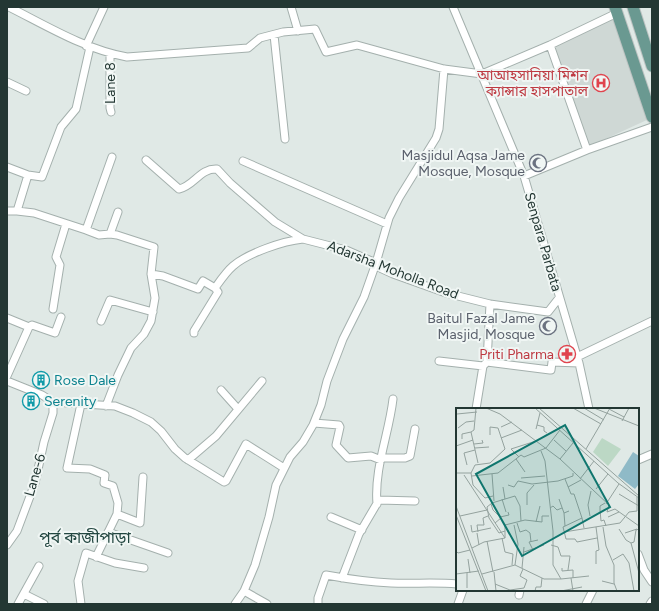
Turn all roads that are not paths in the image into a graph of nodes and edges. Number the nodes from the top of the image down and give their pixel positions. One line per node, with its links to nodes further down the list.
1 (9, 7): 10 (street)
2 (104, 7): 10 (street)
3 (291, 7): 7 (street)
4 (453, 7): 14 (street, Senpara Parbata)
5 (633, 7): 12 (main road)
6 (616, 10): 9 (street); 18 (main road)
7 (298, 32): 8 (street); 13 (street)
8 (274, 35): 11 (street); 20 (street)
9 (550, 45): 14 (street); 21 (street)
10 (88, 46): 11 (street); 26 (street)
11 (110, 54): 17 (street, Lane 8)
12 (652, 66)
13 (444, 69): 14 (street); 32 (street)
14 (482, 74): 27 (street, Senpara Parbata)
15 (7, 82): 16 (street)
16 (26, 91)
17 (111, 112)
18 (652, 117)
19 (652, 127): 21 (street)
20 (286, 139)
21 (587, 150): 27 (street)
22 (112, 156): 33 (street)
23 (146, 160): 35 (street, Adarsha Moholla Road)
24 (243, 160): 32 (street)
25 (7, 168): 26 (street)
26 (28, 175): 29 (street)
27 (524, 176): 39 (street, Senpara Parbata)
28 (7, 211): 29 (street)
29 (17, 211): 31 (street)
30 (118, 212): 34 (street)
31 (66, 224): 33 (street); 41 (street)
32 (387, 224): 36 (street)
33 (86, 230): 34 (street)
34 (110, 234): 37 (street)
35 (303, 239): 36 (street, Adarsha Moholla Road); 38 (street)
36 (376, 263): 40 (street, Adarsha Moholla Road); 63 (street)
37 (151, 274): 38 (street); 42 (street)
38 (215, 288): 48 (street)
39 (559, 298): 40 (street, Adarsha Moholla Road); 49 (street, Senpara Parbata)
40 (490, 304): 51 (street)
41 (53, 309)
42 (153, 312): 45 (street); 59 (street)
43 (61, 317): 47 (street)
44 (7, 318): 47 (street)
45 (101, 321)
46 (652, 321): 49 (street)
47 (29, 327): 52 (street)
48 (194, 333)
49 (578, 360): 51 (street); 61 (street, Senpara Parbata)
50 (439, 361): 51 (street)
51 (485, 364): 60 (street)
52 (7, 376)
53 (7, 381): 57 (street)
54 (262, 381): 62 (street)
55 (220, 390): 62 (street)
56 (393, 399): 66 (street)
57 (53, 402): 58 (street); 77 (street, Lane-6)
58 (81, 404): 59 (street); 73 (street)
59 (106, 406): 67 (street)
60 (476, 408)
61 (589, 408)
62 (238, 409): 67 (street)
63 (314, 423): 66 (street); 69 (street)
64 (415, 430): 66 (street)
65 (652, 454): 68 (street)
66 (381, 459): 72 (street)
67 (188, 460): 69 (street)
68 (639, 460)
69 (284, 468): 88 (street)
70 (143, 477): 73 (street)
71 (415, 501): 72 (street)
72 (377, 504): 75 (street)
73 (117, 514): 76 (street)
74 (331, 517): 75 (street)
75 (362, 530): 84 (street)
76 (108, 532): 78 (street); 80 (street)
77 (7, 545)
78 (168, 553)
79 (639, 556): 83 (street)
80 (96, 557): 82 (street); 93 (street)
81 (39, 566): 89 (street)
82 (144, 568)
83 (647, 575)
84 (342, 578): 85 (street); 96 (street)
85 (456, 584)
86 (463, 591): 97 (street)
87 (592, 591): 98 (street)
88 (244, 592): 94 (street); 95 (street)
89 (24, 594): 91 (street); 92 (street)
90 (652, 601): 99 (street)
91 (18, 604)
92 (44, 604)
93 (81, 604)
94 (235, 604)
95 (267, 604)
96 (318, 604)
97 (458, 604)
98 (586, 604)
99 (650, 604)

